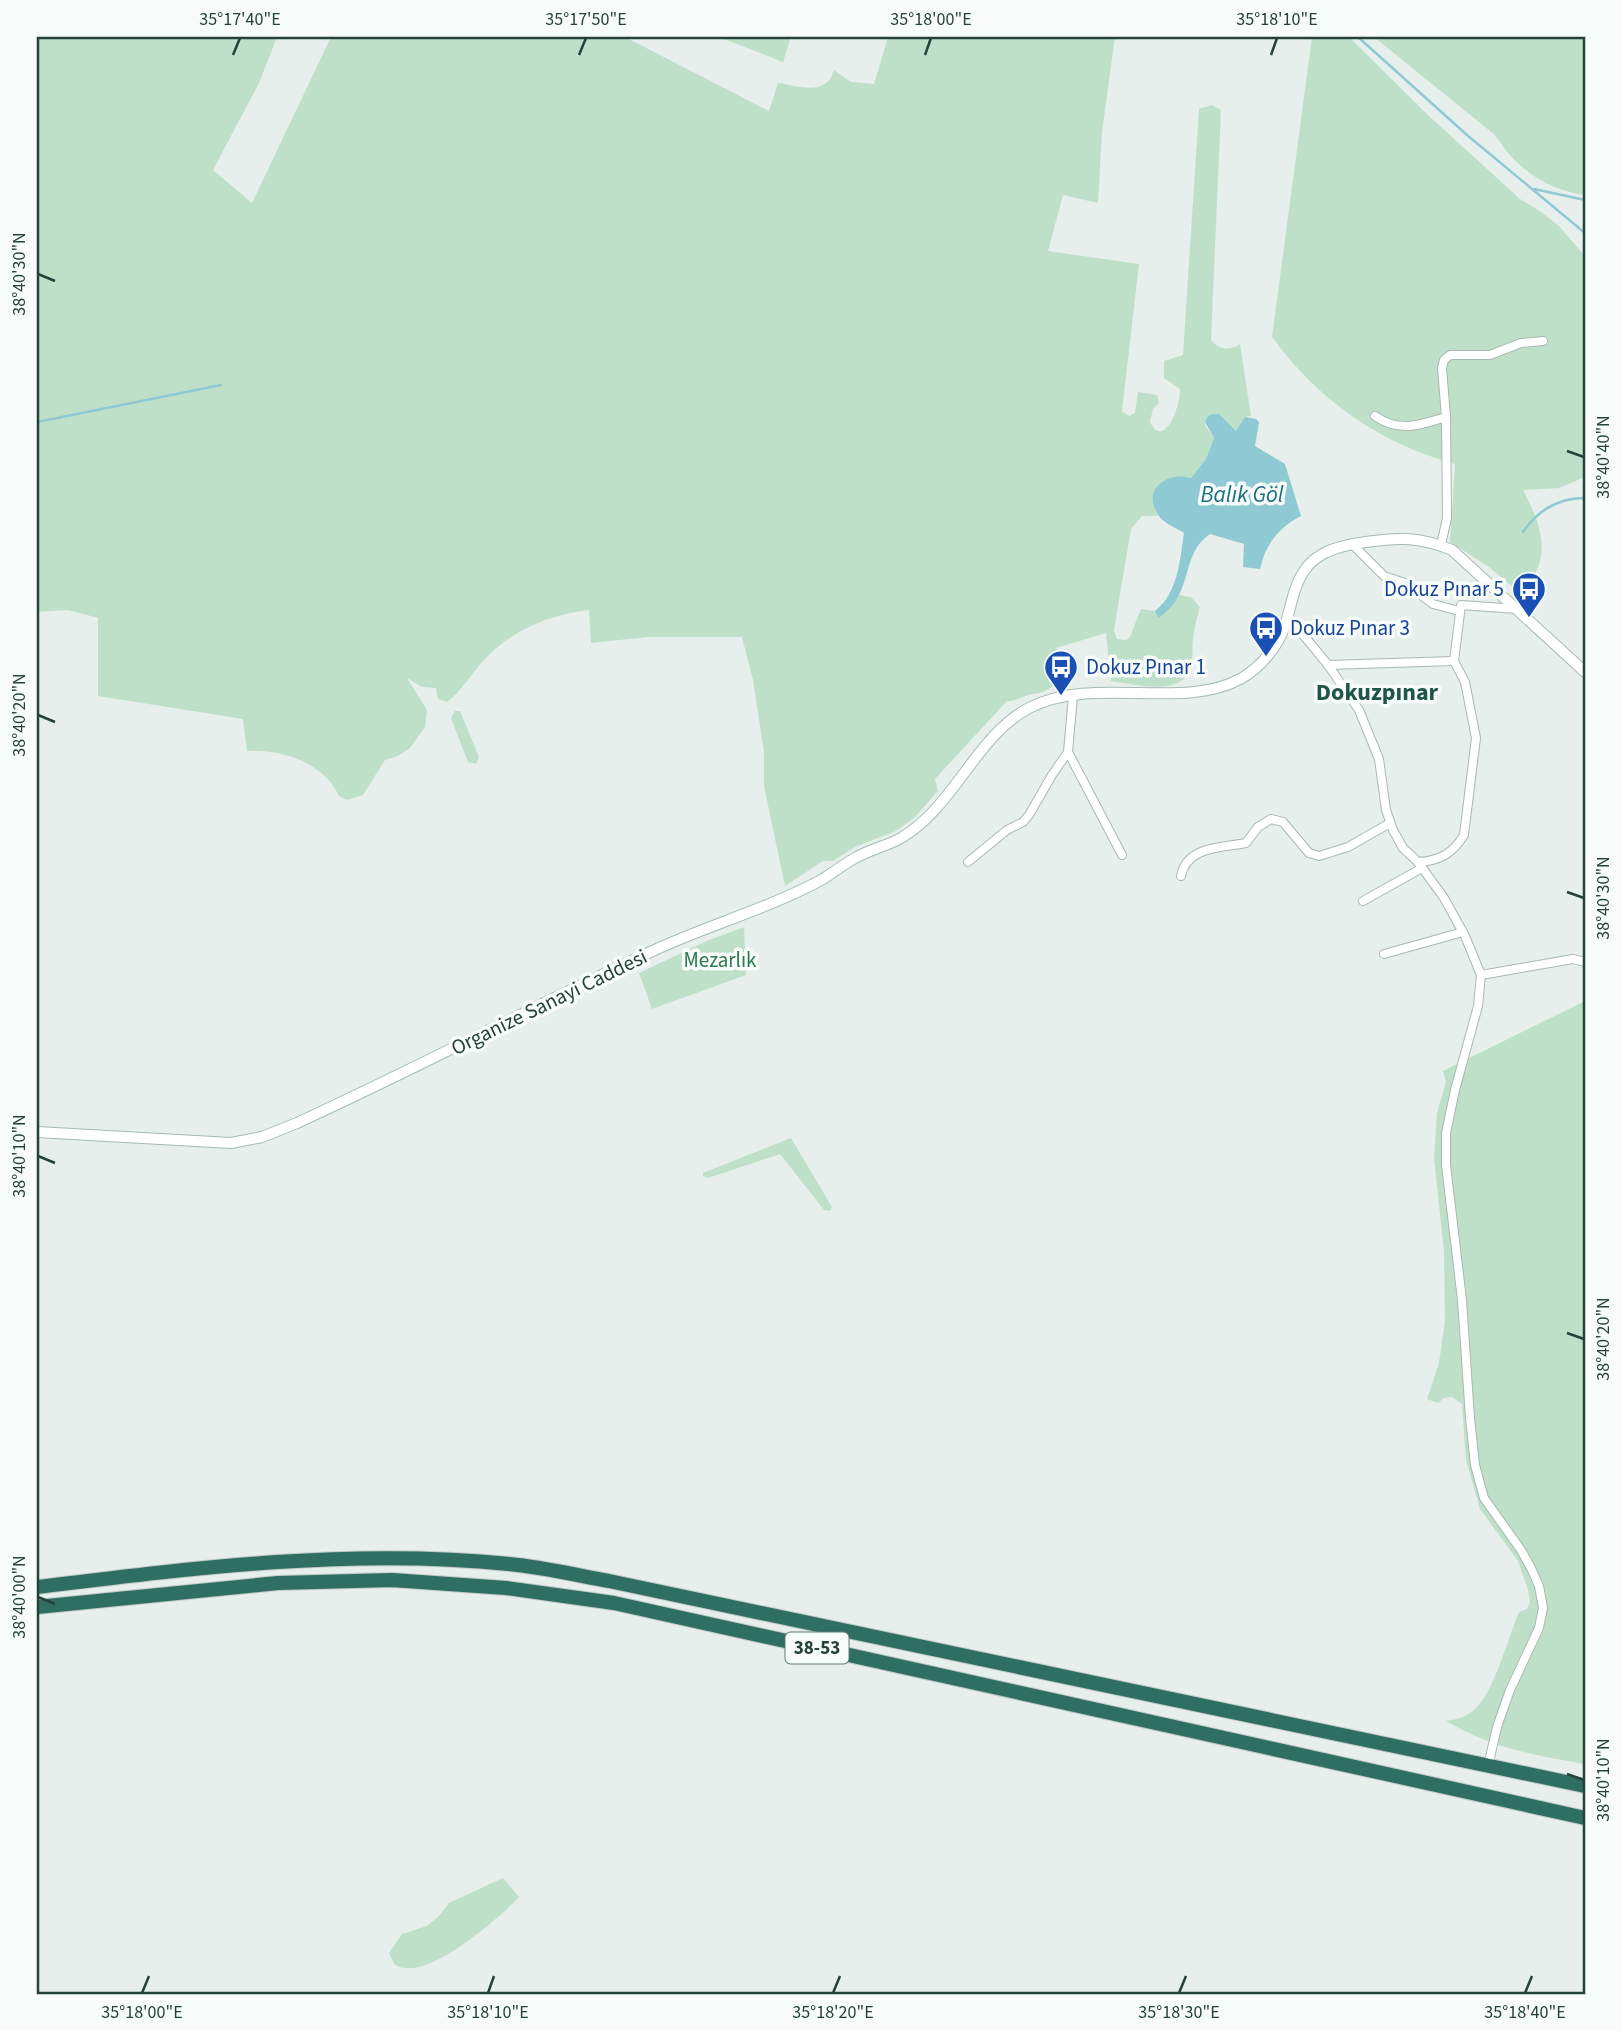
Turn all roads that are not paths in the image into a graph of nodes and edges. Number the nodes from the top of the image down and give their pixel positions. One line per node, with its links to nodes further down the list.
1 (1543, 341): 3 (street)
2 (1375, 416): 3 (street)
3 (1446, 417): 5 (street)
4 (1352, 544): 5 (street, Organize Sanayi Caddesi); 7 (street); 8 (street, Organize Sanayi Caddesi)
5 (1441, 545): 6 (street, Organize Sanayi Caddesi)
6 (1518, 609): 7 (street); 11 (street, Organize Sanayi Caddesi)
7 (1459, 611): 9 (street)
8 (1287, 615): 10 (street); 12 (street, Organize Sanayi Caddesi)
9 (1454, 660): 10 (street); 17 (street)
10 (1328, 665): 14 (street)
11 (1585, 672)
12 (1073, 696): 13 (street); 24 (street, Organize Sanayi Caddesi)
13 (1068, 752): 15 (street); 16 (street)
14 (1390, 823): 17 (street); 18 (street)
15 (1122, 855)
16 (968, 862)
17 (1420, 865): 19 (street); 20 (street)
18 (1181, 876)
19 (1363, 901)
20 (1463, 932): 21 (street); 23 (street)
21 (1384, 954)
22 (1585, 962): 23 (street)
23 (1481, 975): 27 (street)
24 (37, 1132)
25 (37, 1587): 27 (highway, 38-53)
26 (37, 1607): 29 (highway, 38-53)
27 (1488, 1766): 28 (highway, 38-53)
28 (1585, 1786)
29 (1585, 1818)

